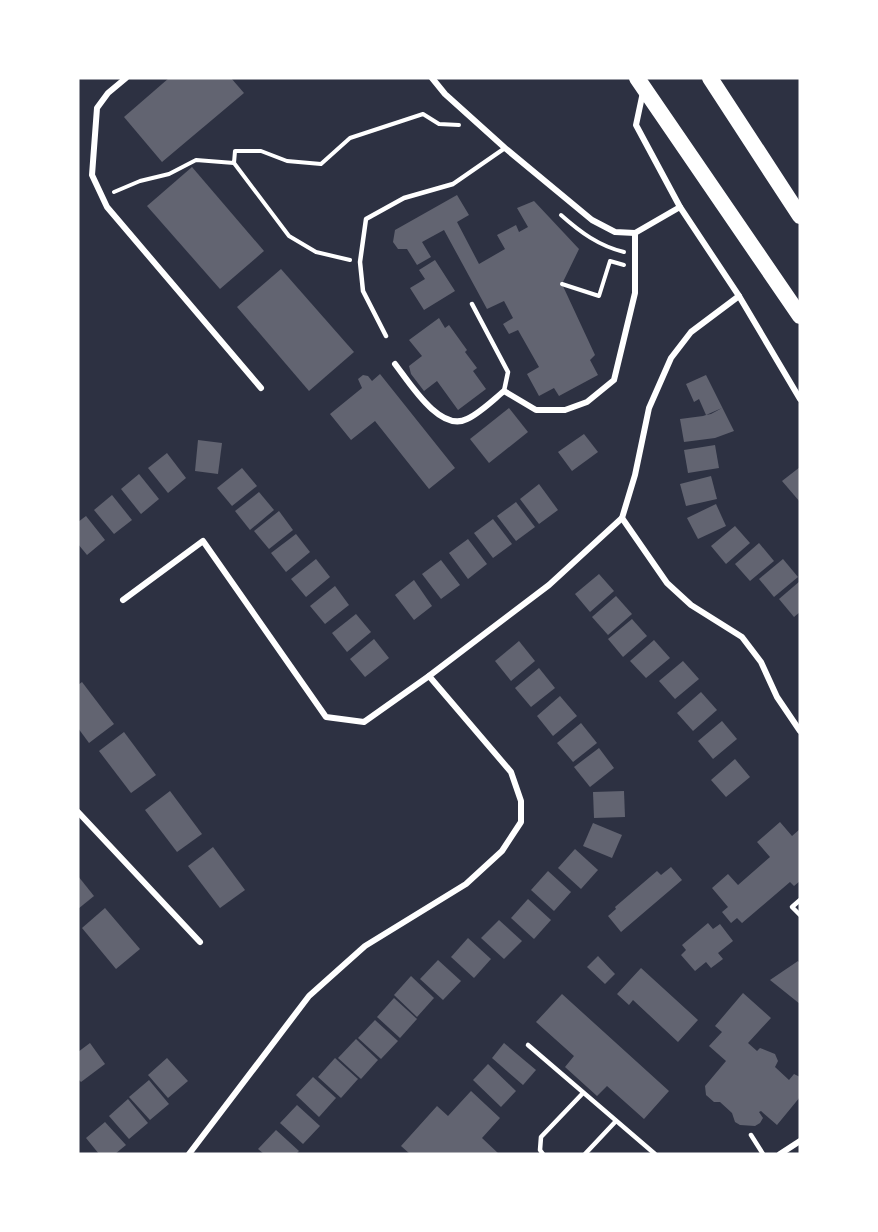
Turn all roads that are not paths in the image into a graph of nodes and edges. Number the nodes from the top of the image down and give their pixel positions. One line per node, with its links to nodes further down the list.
1 (126, 78): 14 (street)
2 (432, 78): 5 (street)
3 (710, 78): 7 (highway)
4 (641, 83): 6 (street); 11 (highway)
5 (505, 147): 8 (street); 12 (lane)
6 (680, 207): 8 (street); 9 (street)
7 (800, 216)
8 (635, 232): 15 (street)
9 (739, 296): 16 (street); 17 (street)
10 (472, 304): 15 (lane)
11 (800, 316)
12 (386, 336)
13 (395, 364): 15 (street)
14 (261, 388)
15 (504, 391)
16 (800, 399)
17 (622, 518): 19 (street); 20 (street)
18 (123, 600): 19 (street)
19 (429, 676): 30 (street)
20 (800, 730)
21 (78, 812): 24 (street)
22 (800, 900): 23 (lane)
23 (800, 915)
24 (200, 942)
25 (528, 1045): 26 (lane)
26 (584, 1093): 27 (lane); 31 (lane)
27 (616, 1121): 32 (lane); 33 (lane)
28 (751, 1136): 34 (lane)
29 (800, 1141): 35 (street)
30 (189, 1154)
31 (543, 1154)
32 (585, 1154)
33 (655, 1154)
34 (763, 1154)
35 (780, 1154)

